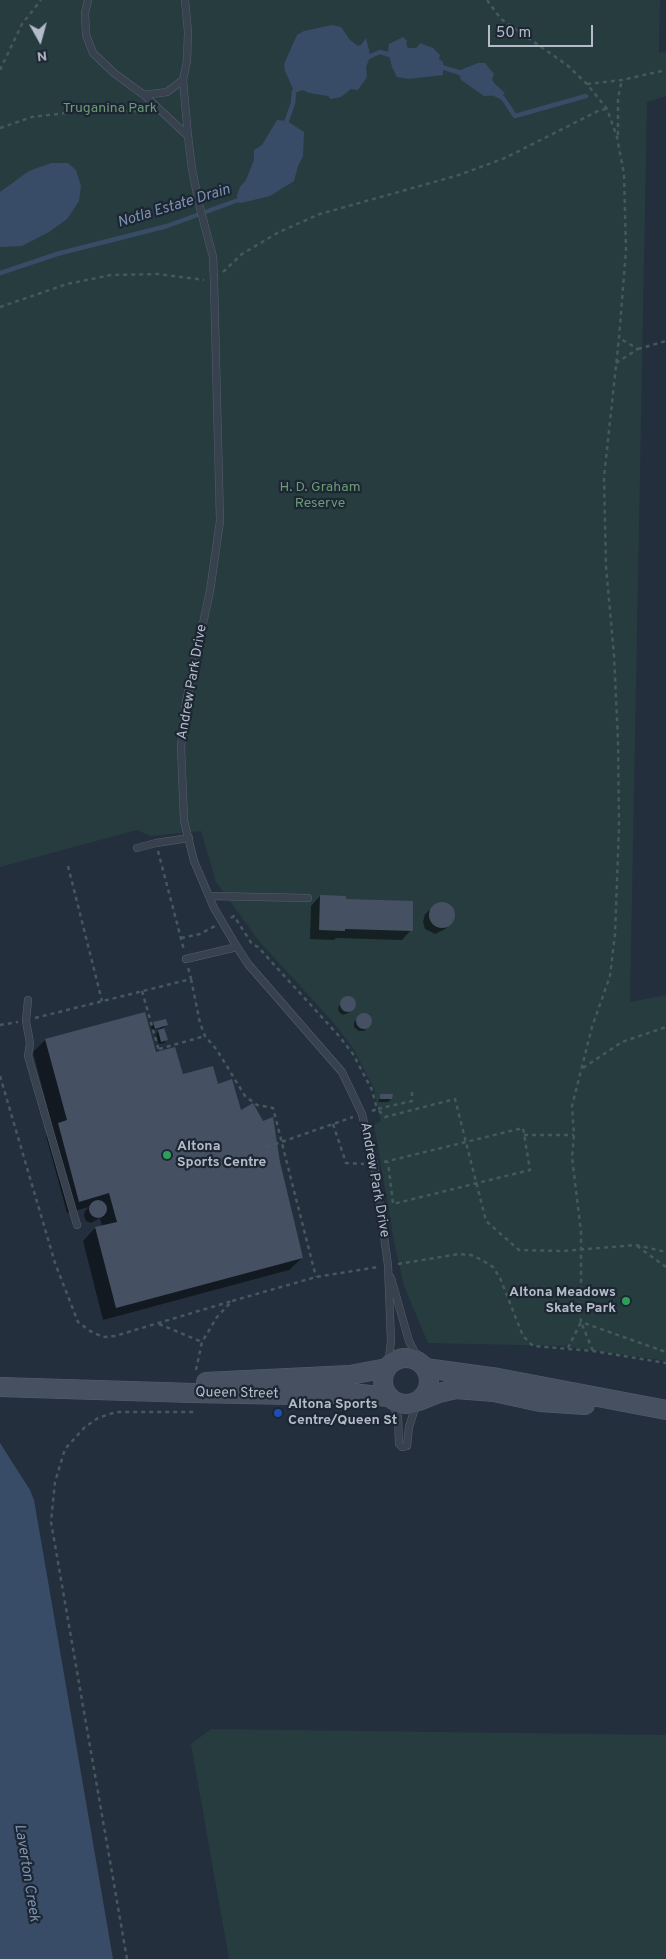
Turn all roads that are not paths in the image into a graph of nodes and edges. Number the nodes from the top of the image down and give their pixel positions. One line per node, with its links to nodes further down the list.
1 (88, 0): 4 (lane)
2 (185, 0): 3 (lane, Andrew Park Drive)
3 (183, 80): 4 (lane); 5 (lane, Andrew Park Drive)
4 (144, 95): 5 (lane)
5 (188, 136): 6 (lane, Andrew Park Drive)
6 (189, 838): 7 (lane); 8 (lane, Andrew Park Drive)
7 (137, 848)
8 (209, 896): 9 (lane); 10 (lane, Andrew Park Drive)
9 (308, 898)
10 (237, 947): 11 (lane); 14 (lane, Andrew Park Drive)
11 (186, 959)
12 (28, 1000): 13 (lane)
13 (77, 1225)
14 (388, 1265): 15 (lane, Andrew Park Drive); 16 (lane, Andrew Park Drive)
15 (423, 1366): 16 (main road); 20 (main road); 21 (main road)
16 (387, 1367): 18 (main road, Queen Street); 19 (main road)
17 (0, 1387): 18 (main road, Queen Street)
18 (84, 1388): 19 (main road, Queen Street)
19 (390, 1398): 20 (main road); 20 (lane)
20 (418, 1401): 21 (main road)
21 (658, 1409)

